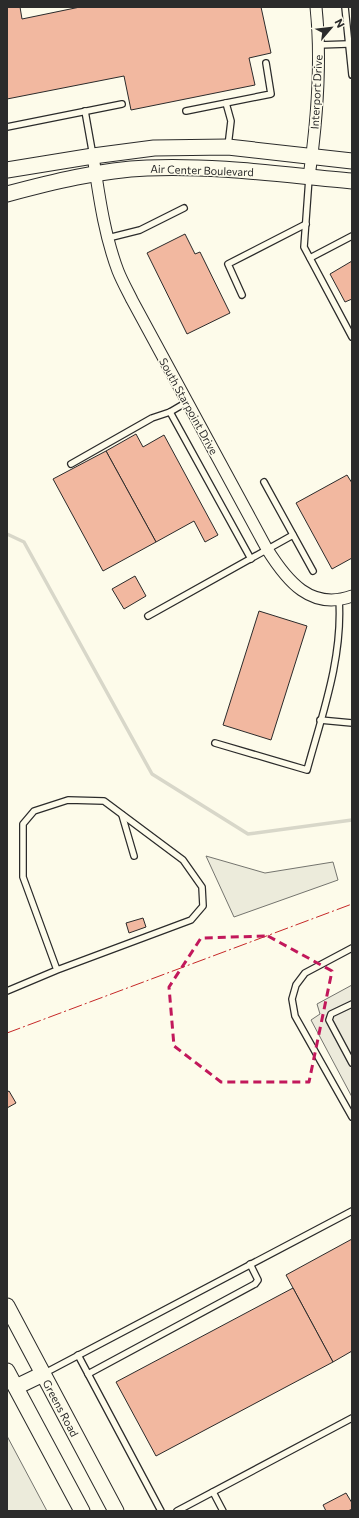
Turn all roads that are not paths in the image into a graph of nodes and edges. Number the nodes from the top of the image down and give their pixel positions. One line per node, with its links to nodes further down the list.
1 (316, 7): 4 (street, Interport Drive)
2 (345, 7): 3 (lane)
3 (348, 44): 4 (lane); 6 (lane)
4 (318, 45): 14 (street, Interport Drive)
5 (266, 63): 7 (lane)
6 (352, 75)
7 (226, 103): 10 (lane); 12 (lane)
8 (122, 104): 9 (lane)
9 (85, 111): 11 (lane); 13 (lane)
10 (186, 111)
11 (7, 127)
12 (228, 147): 13 (street, Air Center Boulevard); 14 (street, Air Center Boulevard)
13 (93, 156): 16 (street, Air Center Boulevard); 17 (street, South Starpoint Drive)
14 (312, 157): 15 (street, Air Center Boulevard); 18 (street, Interport Drive)
15 (352, 162)
16 (7, 170)
17 (96, 174): 18 (street, Air Center Boulevard); 20 (street, Air Center Boulevard); 24 (street, South Starpoint Drive)
18 (309, 177): 19 (street, Air Center Boulevard); 22 (lane)
19 (352, 181)
20 (7, 194)
21 (184, 208): 24 (lane)
22 (306, 224): 25 (lane); 26 (lane)
23 (352, 236): 25 (lane)
24 (108, 238): 28 (street, South Starpoint Drive)
25 (310, 258): 27 (lane)
26 (242, 295)
27 (352, 337)
28 (187, 402): 29 (lane); 33 (street, South Starpoint Drive)
29 (170, 412): 30 (lane); 34 (lane)
30 (70, 464)
31 (264, 482): 32 (lane)
32 (293, 535): 33 (lane); 35 (lane)
33 (267, 549): 34 (lane); 37 (street, South Starpoint Drive)
34 (251, 559): 38 (lane)
35 (313, 571)
36 (352, 596): 37 (street, South Starpoint Drive)
37 (339, 599): 39 (lane)
38 (148, 616)
39 (320, 720): 40 (lane); 41 (lane)
40 (352, 723)
41 (215, 743)
42 (122, 815): 43 (lane); 45 (lane); 45 (lane)
43 (134, 856)
44 (352, 948): 49 (lane)
45 (57, 970): 46 (lane)
46 (7, 991)
47 (352, 1004): 48 (lane)
48 (352, 1063)
49 (352, 1117)
50 (352, 1211): 51 (lane)
51 (250, 1264): 53 (lane); 56 (lane)
52 (7, 1306): 55 (street, Greens Road)
53 (78, 1355): 55 (lane); 56 (lane)
54 (7, 1371): 57 (street)
55 (43, 1374): 57 (street); 61 (street, Greens Road)
56 (88, 1374): 62 (lane)
57 (16, 1387): 60 (street)
58 (352, 1418): 59 (lane)
59 (213, 1492): 63 (lane); 64 (lane)
60 (82, 1511)
61 (116, 1511)
62 (161, 1511)
63 (177, 1511)
64 (223, 1511)

